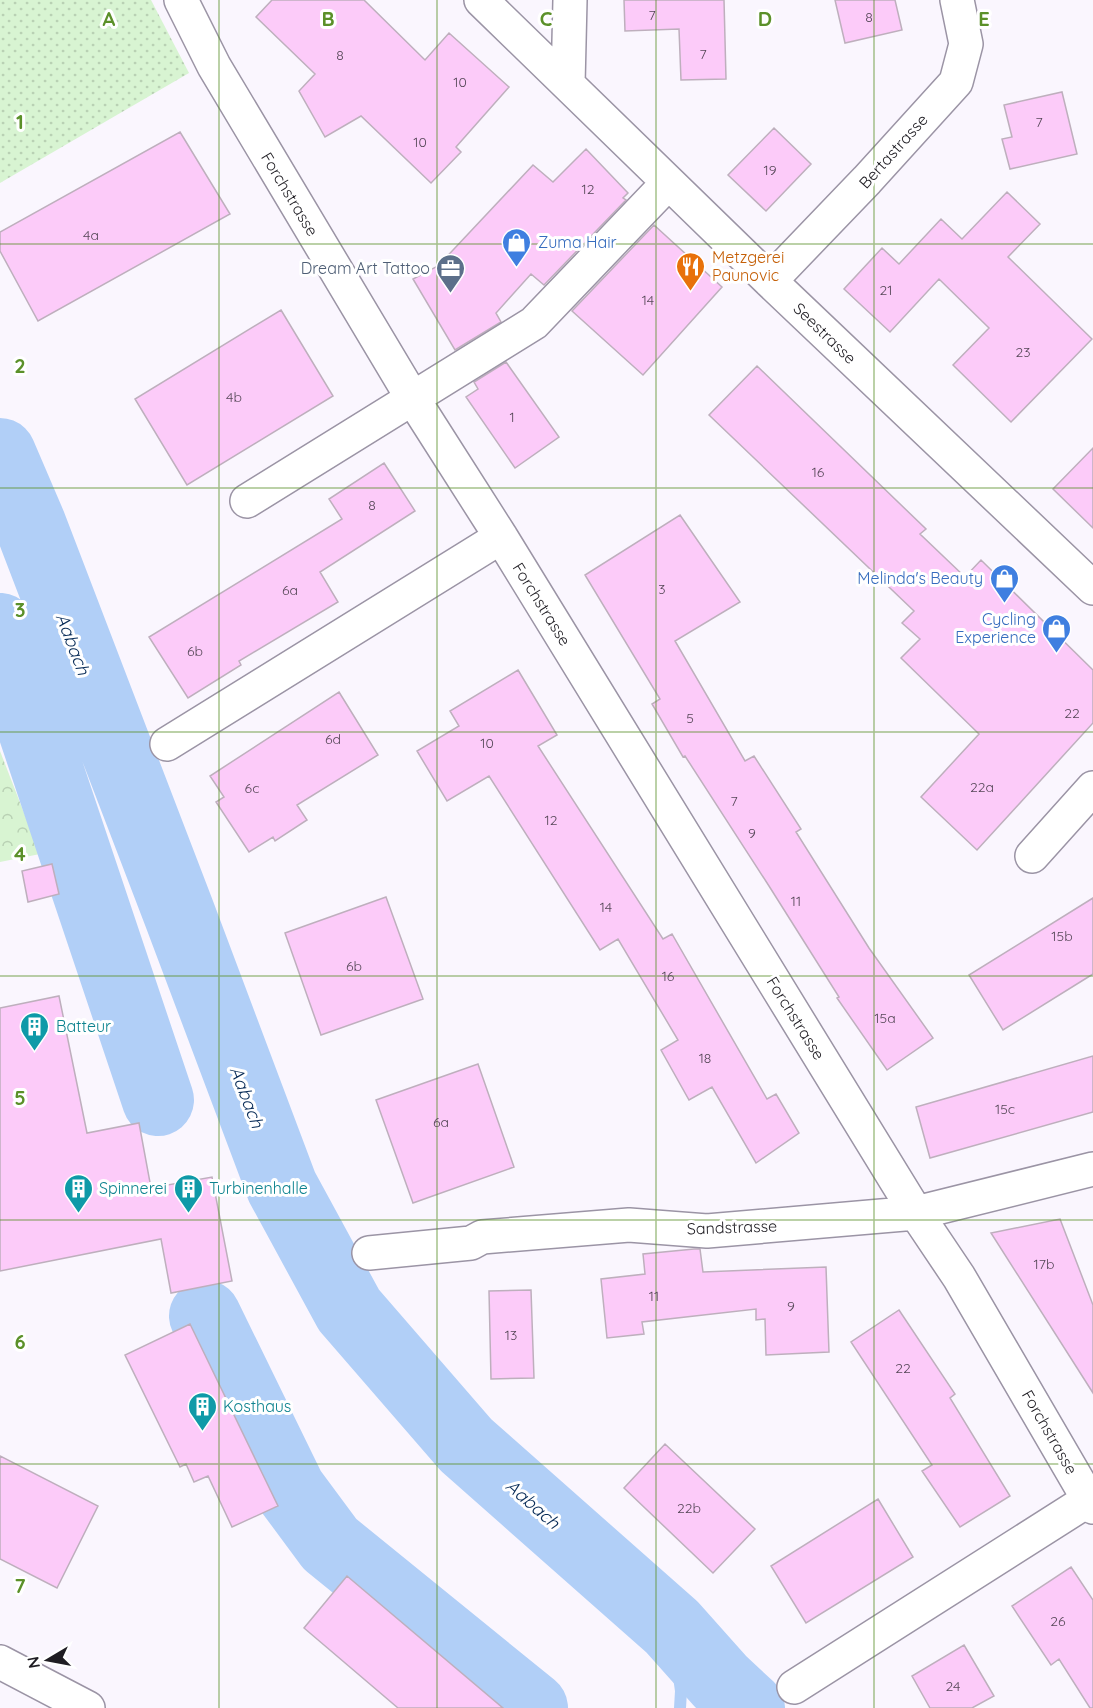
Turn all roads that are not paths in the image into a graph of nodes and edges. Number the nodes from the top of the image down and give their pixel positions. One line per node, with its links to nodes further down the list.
1 (181, 0): 8 (street, Forchstrasse)
2 (481, 0): 5 (street, Seestrasse)
3 (570, 0): 5 (street)
4 (957, 0): 7 (street, Bertastrasse)
5 (568, 84): 6 (street, Seestrasse)
6 (668, 183): 7 (street, Seestrasse); 8 (street)
7 (770, 281): 11 (street, Seestrasse)
8 (413, 399): 9 (street); 10 (street, Forchstrasse)
9 (247, 501)
10 (501, 537): 12 (street); 16 (street, Forchstrasse)
11 (1093, 588)
12 (167, 744)
13 (1093, 788): 14 (street)
14 (1032, 856)
15 (1093, 1169): 16 (street, Sandstrasse)
16 (916, 1213): 17 (street, Sandstrasse); 18 (street, Forchstrasse)
17 (369, 1253)
18 (1092, 1501): 20 (street, Forchstrasse)
19 (0, 1662): 21 (street)
20 (794, 1687)
21 (88, 1708)

